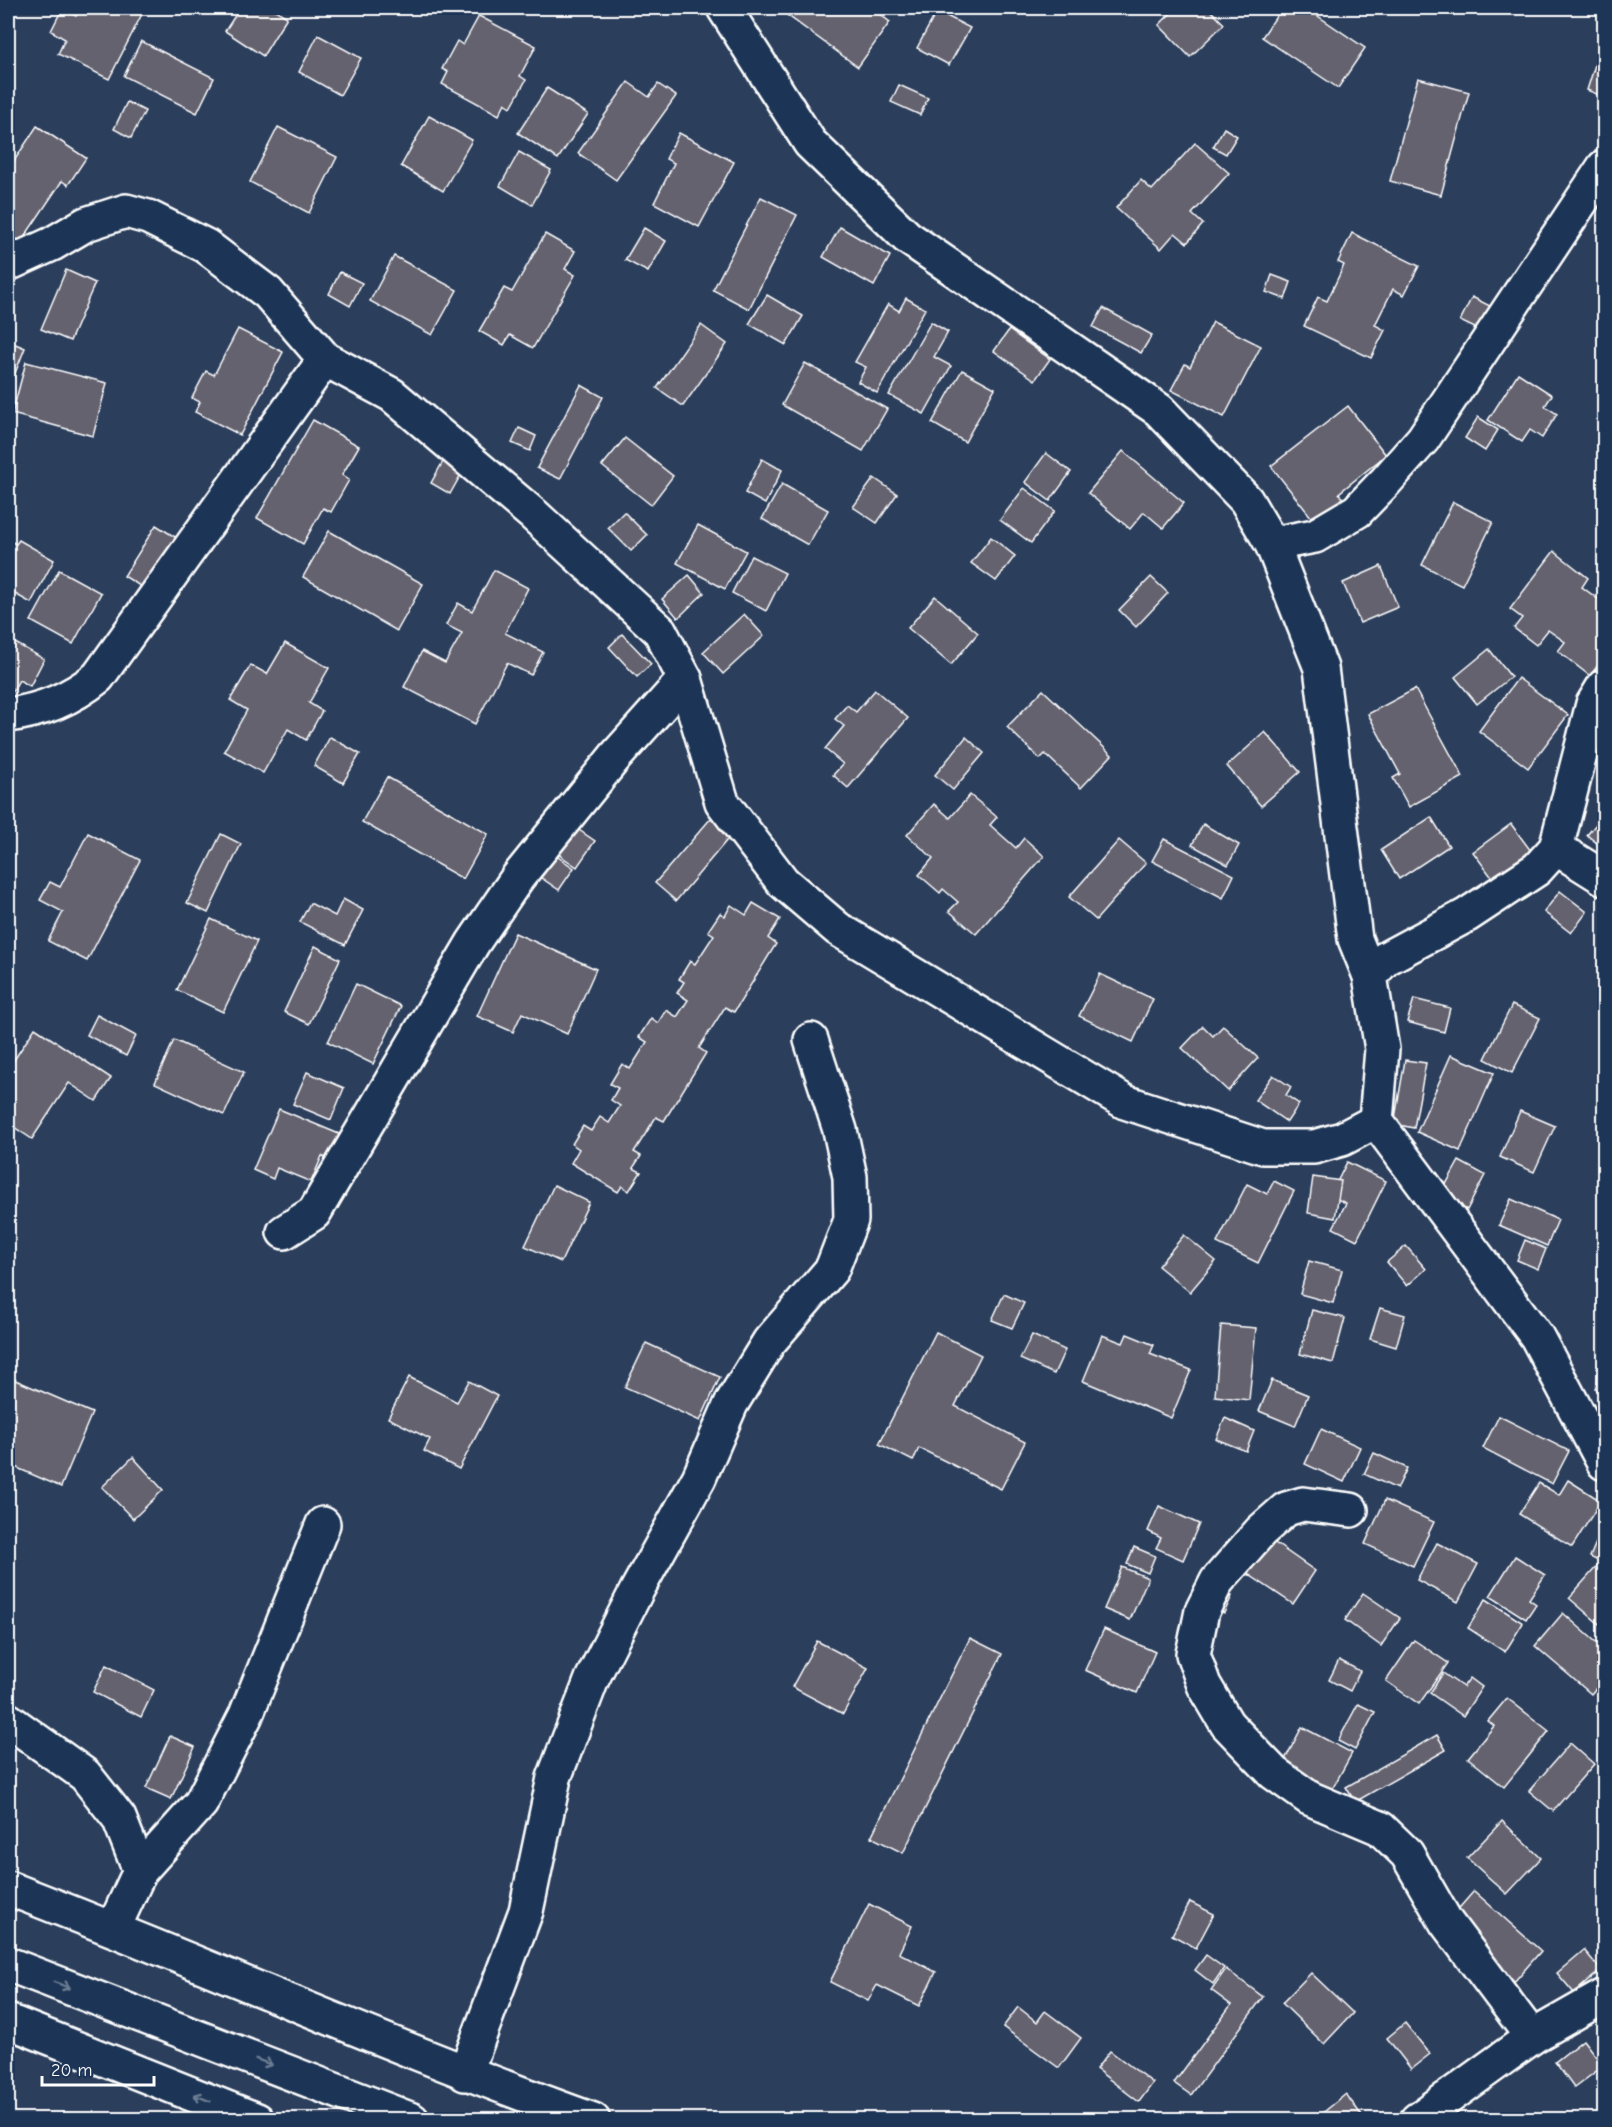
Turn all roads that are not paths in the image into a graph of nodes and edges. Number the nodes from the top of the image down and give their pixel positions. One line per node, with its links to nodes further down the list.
1 (724, 8): 5 (street)
2 (1605, 167): 5 (street)
3 (8, 264): 4 (street)
4 (325, 359): 6 (street); 8 (street)
5 (1272, 544): 11 (street)
6 (685, 679): 13 (street); 14 (street)
7 (1605, 686): 9 (street)
8 (8, 715)
9 (1556, 848): 10 (street); 11 (street)
10 (1605, 878)
11 (1370, 976): 13 (street)
12 (811, 1040): 26 (street)
13 (1376, 1121): 15 (street)
14 (284, 1232)
15 (1605, 1464)
16 (1351, 1510): 25 (street)
17 (323, 1524): 19 (street)
18 (8, 1720): 19 (street)
19 (140, 1871): 21 (street)
20 (8, 1888): 21 (street)
21 (113, 1929): 26 (street)
22 (8, 1964): 28 (street, one-way to 28)
23 (1605, 1996): 25 (street)
24 (8, 2021): 27 (street, one-way to 24)
25 (1532, 2037): 30 (street)
26 (465, 2074): 29 (street)
27 (257, 2120)
28 (412, 2120)
29 (592, 2120)
30 (1417, 2120)

